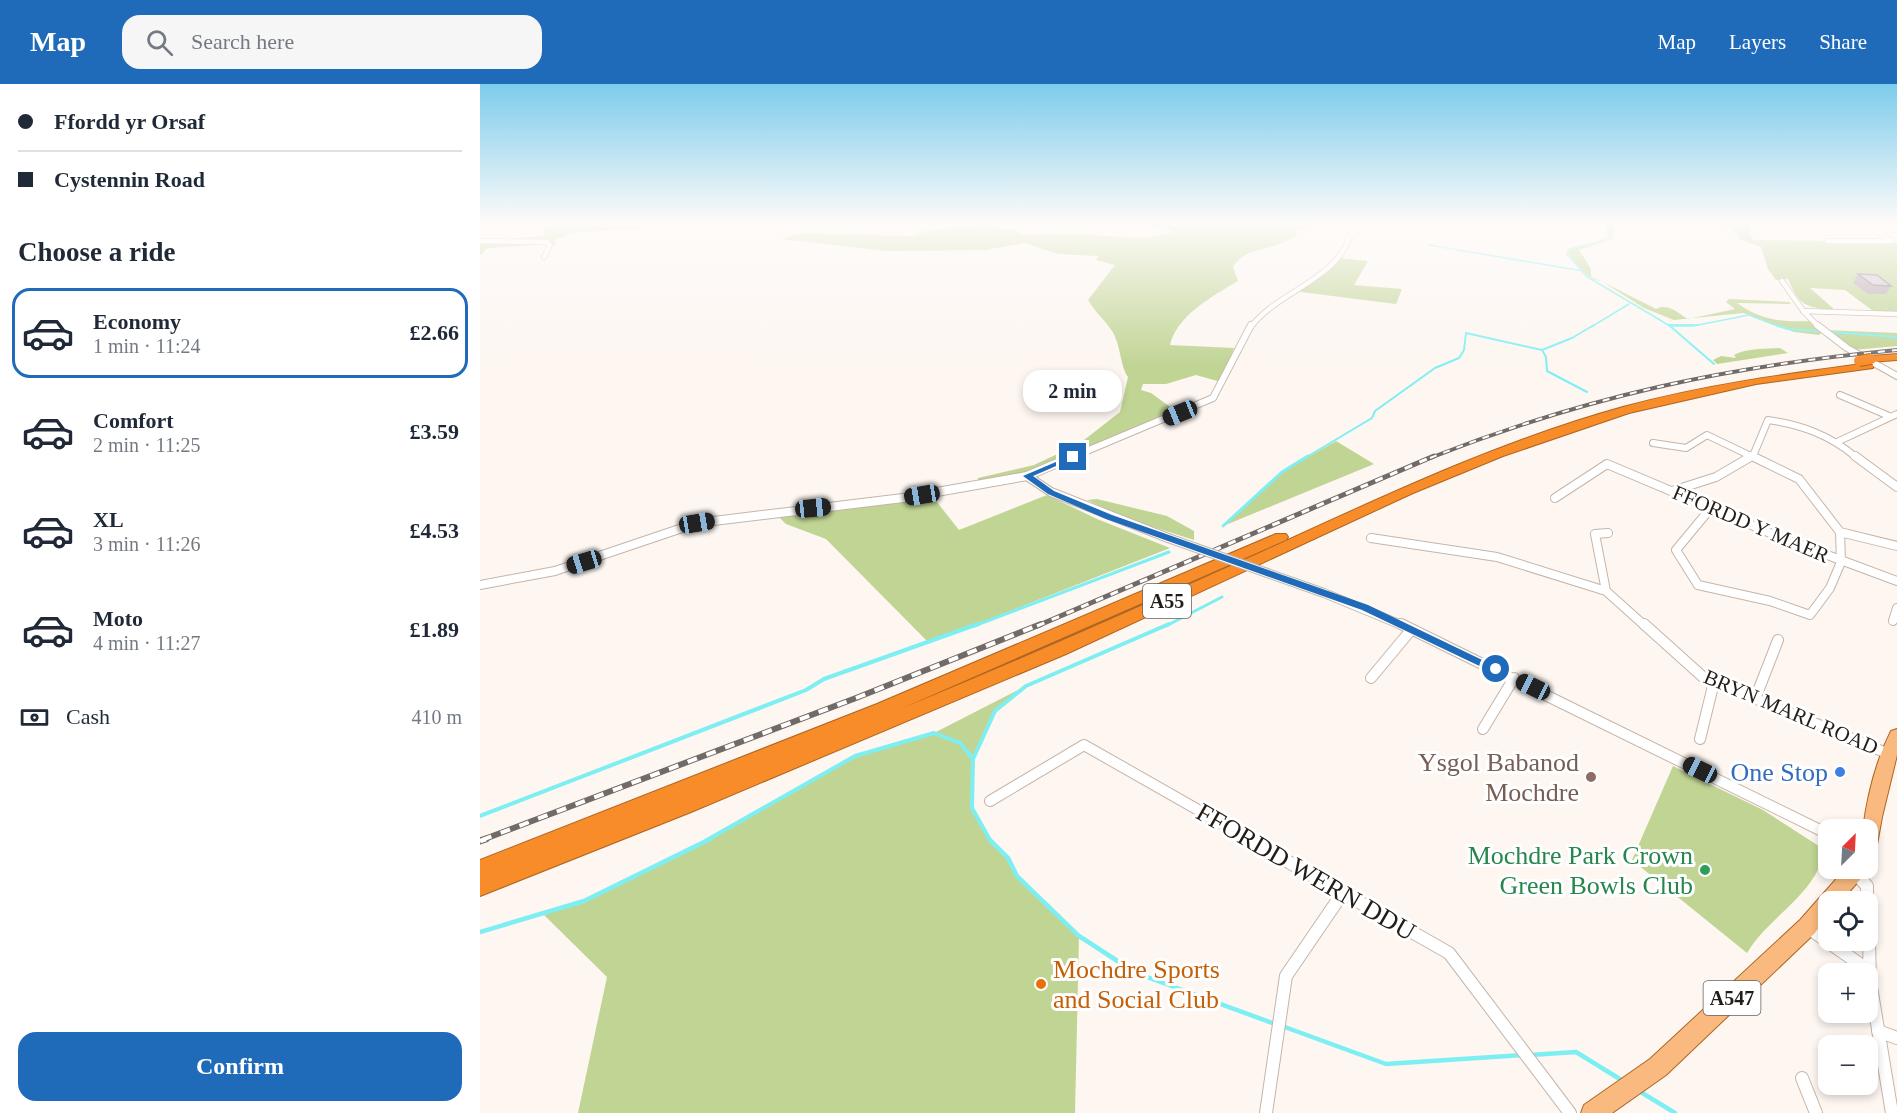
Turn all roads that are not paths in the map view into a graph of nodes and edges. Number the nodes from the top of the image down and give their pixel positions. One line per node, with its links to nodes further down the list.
1 (1325, 271): 14 (street)
2 (1782, 281): 3 (street)
3 (1803, 311): 4 (street); 8 (street)
4 (1897, 314)
5 (1897, 357): 6 (highway, A55)
6 (1870, 363): 7 (highway, A55); 41 (highway, A55); 43 (highway, A55)
7 (1897, 363)
8 (1897, 376)
9 (1840, 395): 10 (street)
10 (1893, 415): 11 (street)
11 (1837, 442): 13 (street); 15 (street)
12 (1653, 443): 13 (street)
13 (1753, 456): 16 (street); 19 (street)
14 (1027, 476): 25 (street); 29 (street, bridge)
15 (1897, 486)
16 (1672, 491): 17 (street, FFORDD Y MAER); 18 (street, FFORDD Y MAER)
17 (1555, 498)
18 (1710, 509): 23 (street, FFORDD Y MAER); 23 (street)
19 (1840, 532): 22 (street); 23 (street)
20 (1608, 533): 26 (street)
21 (1371, 538): 26 (street, BRYN MARL ROAD)
22 (1897, 546)
23 (1840, 562): 24 (street, FFORDD Y MAER)
24 (1897, 581)
25 (480, 585)
26 (1606, 591): 33 (street, BRYN MARL ROAD)
27 (1897, 608): 28 (street)
28 (1893, 621)
29 (1411, 630): 31 (street); 32 (street)
30 (1778, 640): 34 (street)
31 (1371, 678)
32 (1514, 678): 35 (street); 40 (street)
33 (1714, 682): 34 (street, BRYN MARL ROAD); 36 (street)
34 (1755, 699): 37 (street, BRYN MARL ROAD)
35 (1483, 729)
36 (1700, 739)
37 (1895, 742): 39 (main road)
38 (990, 801): 44 (street, FFORDD WERN DDU)
39 (1873, 819)
40 (1818, 829)
41 (480, 870)
42 (1847, 879): 45 (main road, A547)
43 (480, 886)
44 (1342, 894): 51 (street); 52 (street, FFORDD WERN DDU)
45 (1807, 927): 46 (street); 53 (main road, A547)
46 (1858, 963)
47 (1877, 1023): 48 (street)
48 (1878, 1031): 49 (street); 55 (street)
49 (1897, 1038)
50 (1802, 1078): 54 (street)
51 (1266, 1113)
52 (1570, 1113)
53 (1592, 1113)
54 (1816, 1113)
55 (1892, 1113)

